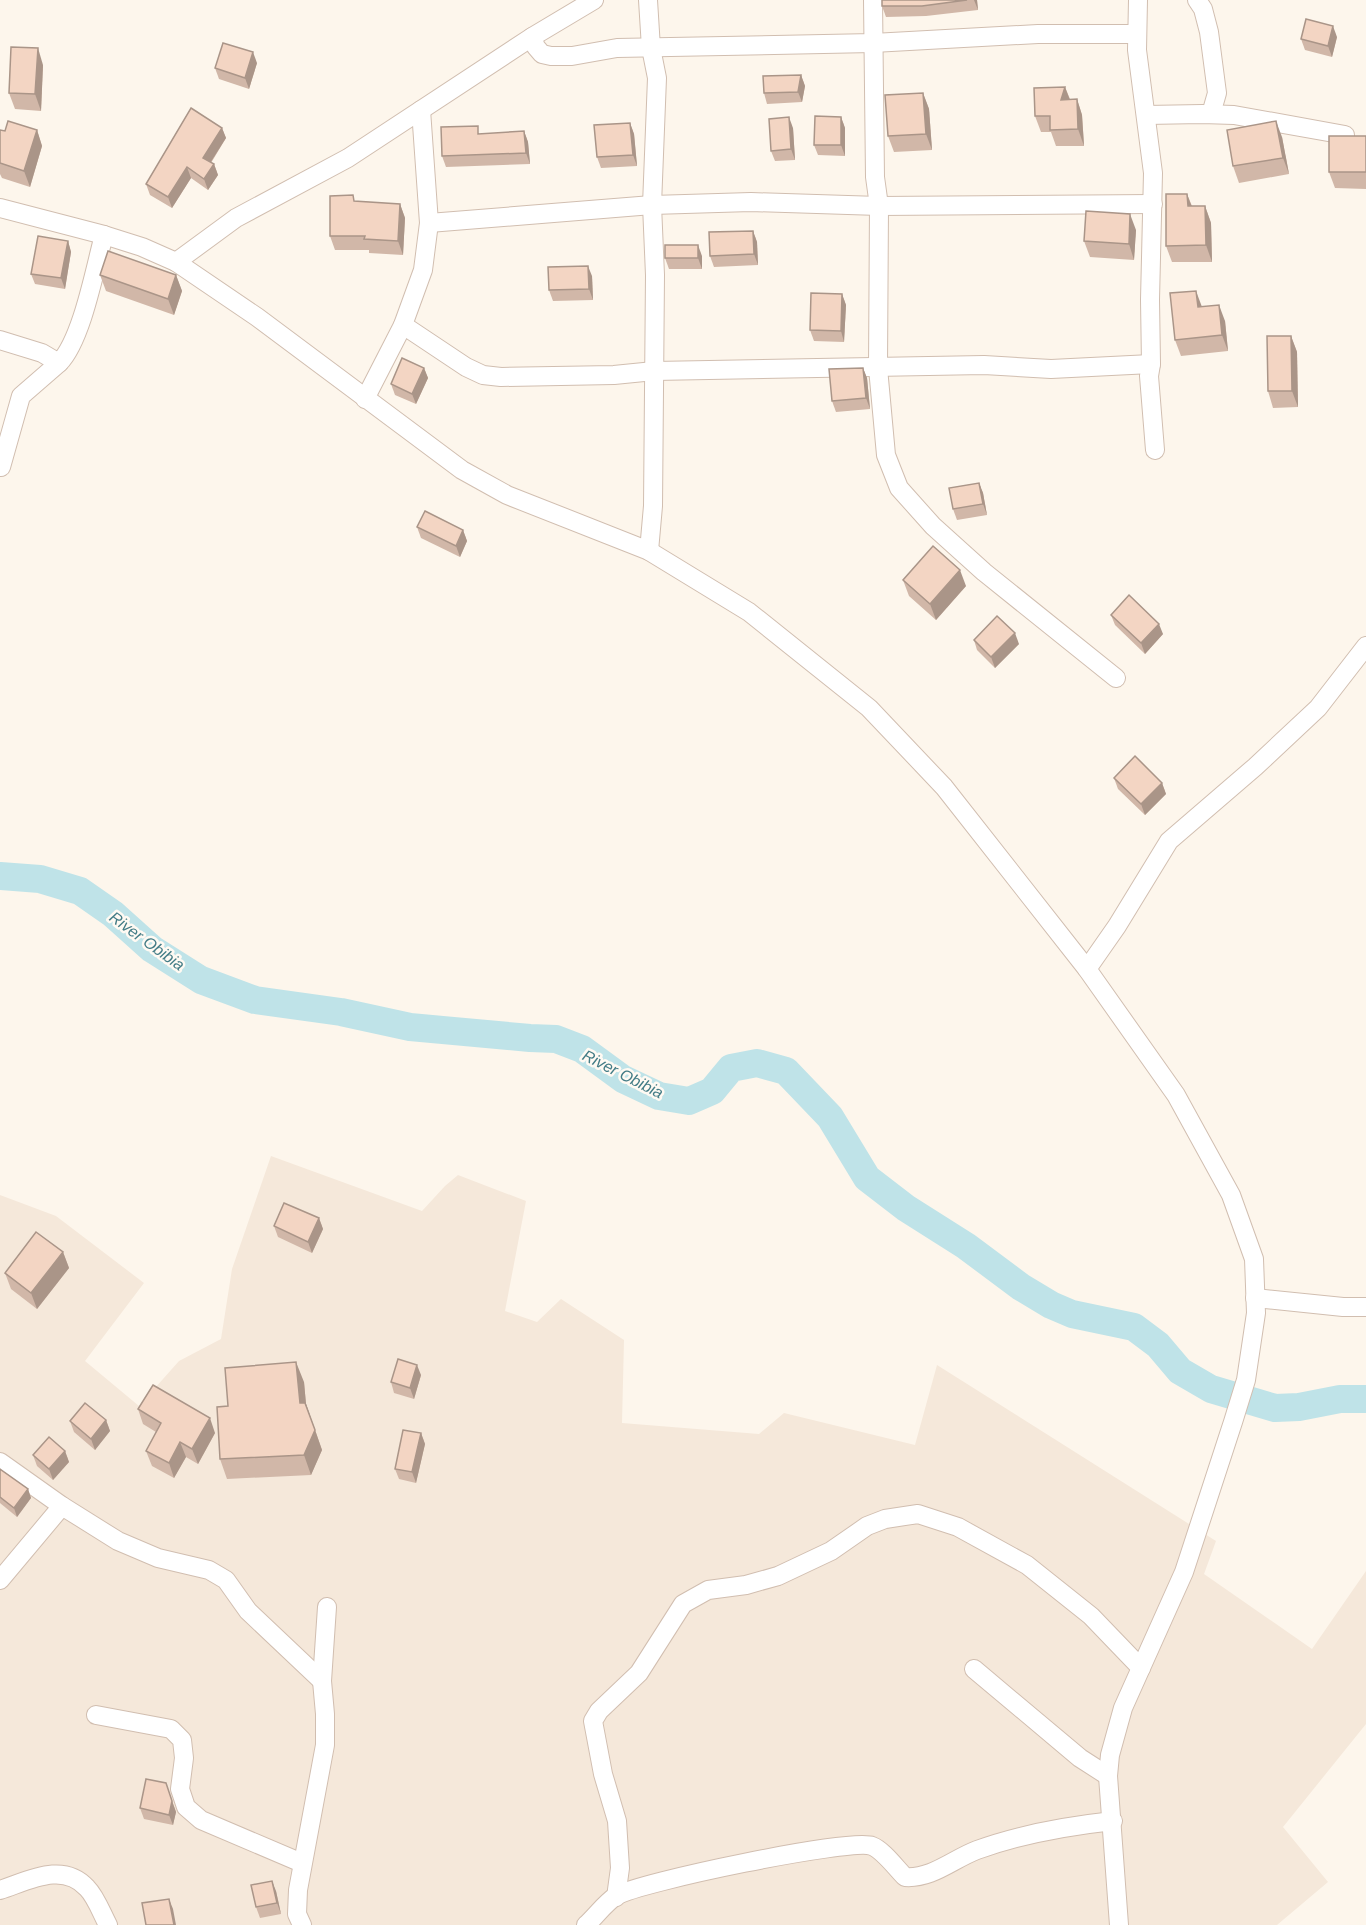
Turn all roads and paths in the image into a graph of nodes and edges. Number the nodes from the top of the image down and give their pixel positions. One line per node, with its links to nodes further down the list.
1 (594, 0): 7 (street)
2 (648, 0): 9 (street)
3 (873, 0): 8 (street)
4 (1138, 0): 6 (street)
5 (1197, 0): 11 (street)
6 (1137, 34): 8 (street); 12 (street)
7 (532, 37): 9 (street); 10 (street)
8 (873, 43): 9 (street); 16 (street)
9 (651, 48): 15 (street)
10 (421, 110): 18 (street); 20 (street)
11 (1211, 114): 12 (street); 13 (street)
12 (1146, 115): 14 (street)
13 (1345, 135)
14 (1153, 204): 16 (street); 24 (street)
15 (652, 205): 16 (street); 18 (street); 26 (street)
16 (879, 206): 25 (street)
17 (0, 208): 19 (street)
18 (429, 223): 21 (street)
19 (104, 235): 20 (street); 23 (street)
20 (176, 262): 27 (street)
21 (403, 325): 26 (street); 27 (street)
22 (0, 340): 23 (street)
23 (59, 363): 29 (street)
24 (1150, 364): 25 (street); 28 (street)
25 (878, 368): 26 (street); 32 (street)
26 (654, 371): 30 (street)
27 (365, 399): 30 (street)
28 (1155, 450)
29 (1, 467)
30 (649, 551): 33 (street)
31 (1366, 646): 33 (street)
32 (1116, 678)
33 (1087, 969): 34 (street)
34 (1255, 1298): 35 (street); 40 (street)
35 (1366, 1307)
36 (0, 1461): 37 (street)
37 (63, 1506): 38 (street); 42 (street)
38 (0, 1580)
39 (327, 1606): 42 (street)
40 (1141, 1668): 44 (street); 48 (street)
41 (974, 1669): 44 (street)
42 (322, 1681): 46 (street)
43 (96, 1715): 46 (street)
44 (1108, 1776): 45 (street)
45 (1113, 1821): 48 (street); 52 (street)
46 (302, 1863): 50 (street)
47 (0, 1890): 49 (street)
48 (616, 1897): 51 (street)
49 (108, 1925)
50 (302, 1925)
51 (586, 1925)
52 (1119, 1925)

